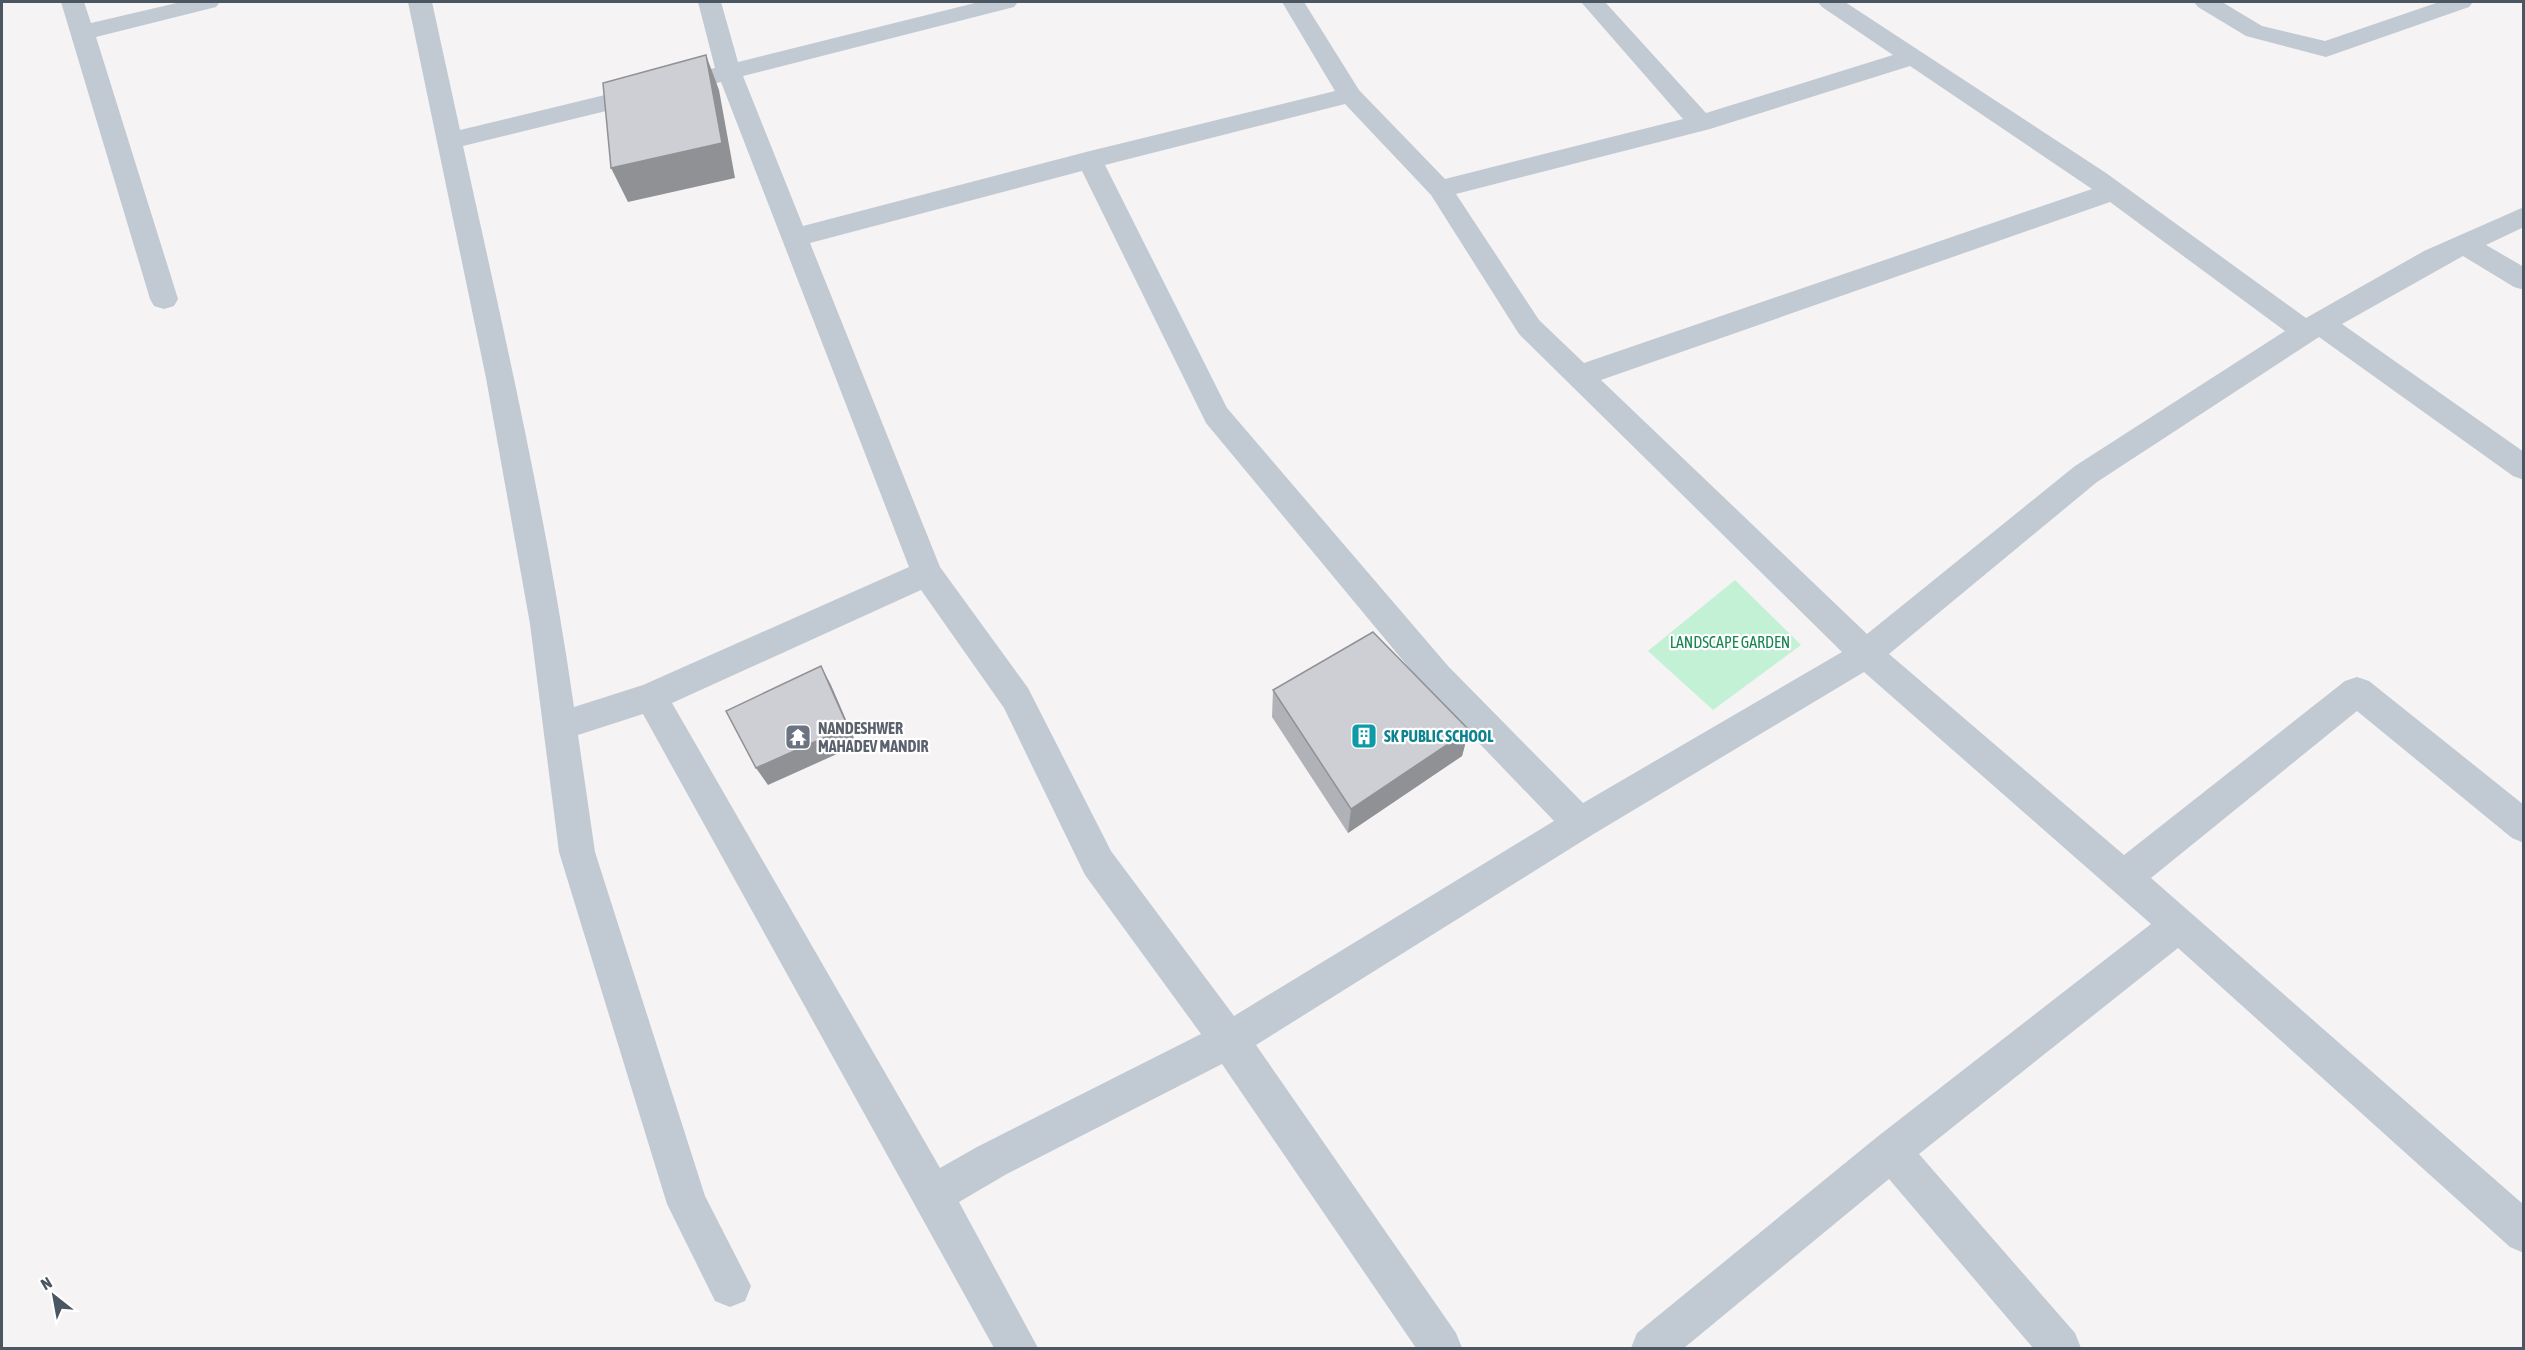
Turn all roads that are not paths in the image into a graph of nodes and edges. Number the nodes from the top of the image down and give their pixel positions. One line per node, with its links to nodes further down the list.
1 (73, 2): 11 (street)
2 (208, 2): 11 (street)
3 (420, 2): 16 (street)
4 (709, 2): 13 (street)
5 (1006, 2): 13 (street)
6 (1293, 2): 14 (street)
7 (1592, 2): 15 (street)
8 (1830, 2): 12 (street)
9 (2206, 2): 10 (street)
10 (2461, 2)
11 (82, 33): 24 (street)
12 (1913, 57): 15 (street); 19 (street)
13 (729, 72): 16 (street); 21 (street)
14 (1350, 95): 17 (street); 18 (street)
15 (1701, 123): 18 (street)
16 (451, 141): 31 (street)
17 (1090, 160): 21 (street); 32 (street)
18 (1440, 189): 26 (street)
19 (2113, 191): 25 (street); 26 (street)
20 (2523, 216): 22 (street)
21 (795, 238): 28 (street)
22 (2464, 244): 23 (street); 25 (street)
23 (2523, 280)
24 (165, 299)
25 (2313, 327): 27 (street); 29 (street)
26 (1580, 376): 29 (street)
27 (2523, 468)
28 (927, 573): 30 (street); 36 (street)
29 (1866, 654): 32 (street); 34 (street)
30 (651, 697): 31 (street); 38 (street)
31 (560, 726): 40 (street)
32 (1580, 824): 36 (street)
33 (2523, 828): 34 (street)
34 (2123, 878): 35 (street)
35 (2179, 926): 37 (street); 39 (street)
36 (1228, 1040): 38 (street); 42 (street)
37 (1891, 1151): 43 (street); 44 (street)
38 (933, 1195): 41 (street)
39 (2523, 1233)
40 (730, 1286)
41 (1017, 1348)
42 (1441, 1348)
43 (1652, 1348)
44 (2060, 1348)

